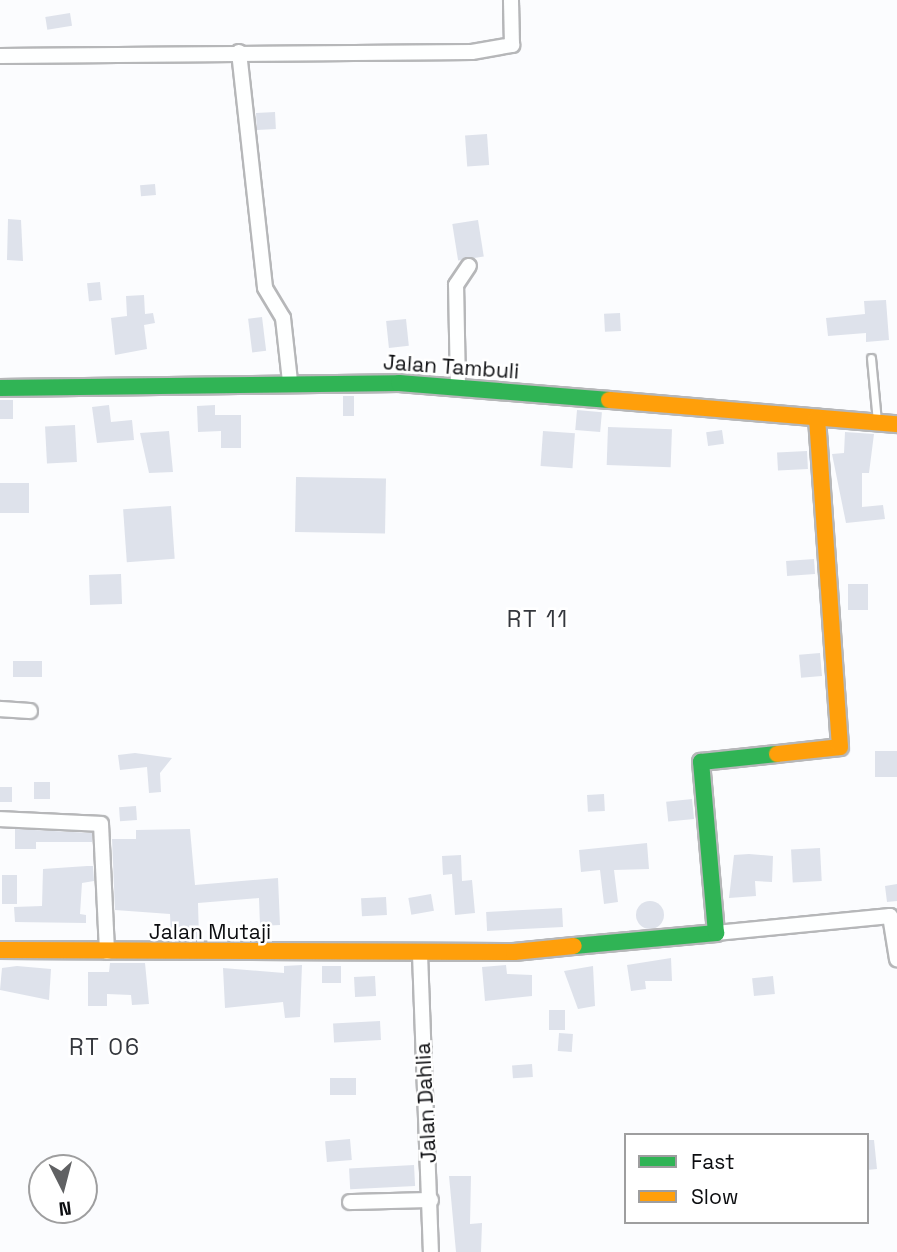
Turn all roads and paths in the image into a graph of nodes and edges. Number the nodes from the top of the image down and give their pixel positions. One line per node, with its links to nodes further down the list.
1 (511, 0): 2 (street)
2 (239, 52): 3 (street); 6 (street)
3 (0, 57)
4 (469, 266): 7 (street)
5 (871, 358): 10 (lane)
6 (290, 381): 7 (street, Jalan Tambuli); 8 (street, Jalan Tambuli)
7 (458, 387): 9 (street, Jalan Tambuli)
8 (0, 388)
9 (817, 418): 10 (street, Jalan Tambuli); 15 (street)
10 (877, 421): 11 (street, Jalan Tambuli)
11 (897, 424)
12 (0, 709): 13 (street)
13 (30, 711)
14 (0, 819): 17 (street)
15 (716, 933): 18 (street, Jalan Mutaji); 19 (street)
16 (0, 950): 17 (street, Jalan Mutaji)
17 (107, 952): 18 (street, Jalan Mutaji)
18 (419, 954): 20 (street, Jalan Dahlia)
19 (897, 959)
20 (431, 1200): 21 (street); 22 (street, Jalan Dahlia)
21 (350, 1202)
22 (431, 1252)

